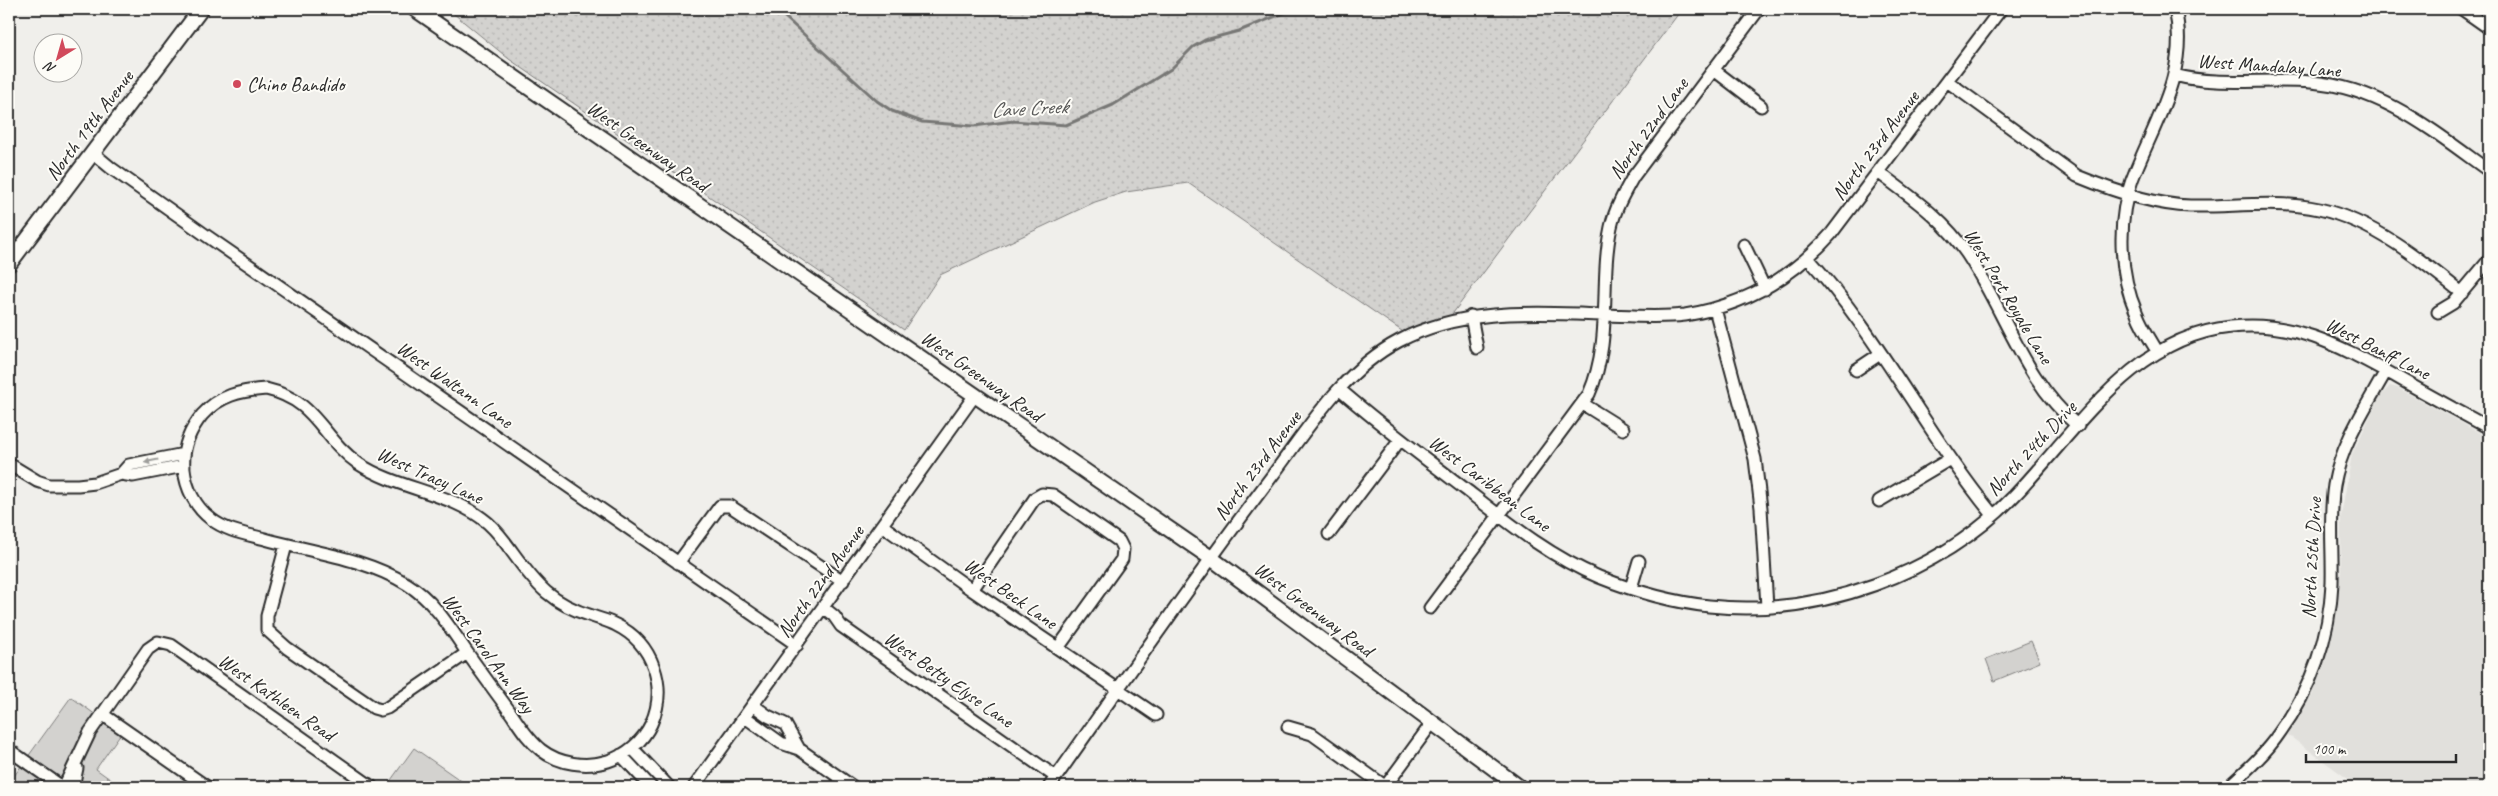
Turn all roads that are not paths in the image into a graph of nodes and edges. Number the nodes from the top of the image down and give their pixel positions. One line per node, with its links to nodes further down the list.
1 (200, 9): 12 (main road, North 19th Avenue)
2 (415, 9): 32 (main road, West Greenway Road)
3 (1759, 9): 8 (street, North 22nd Lane)
4 (2001, 9): 10 (street, North 23rd Avenue)
5 (2175, 9): 9 (street, West Mandalay Lane)
6 (2462, 9): 7 (street)
7 (2489, 28)
8 (1714, 70): 11 (street); 24 (street, North 22nd Lane)
9 (2174, 75): 13 (street, West Mandalay Lane); 15 (street, West Mandalay Lane)
10 (1947, 81): 14 (street, North 23rd Avenue); 15 (street)
11 (1761, 106)
12 (93, 153): 19 (main road, North 19th Avenue); 51 (street, West Waltann Lane)
13 (2489, 171)
14 (1878, 172): 17 (street, North 23rd Avenue); 34 (street, West Port Royale Lane)
15 (2128, 193): 21 (street); 27 (street)
16 (1744, 245): 20 (street)
17 (1808, 258): 20 (street, North 23rd Avenue); 28 (street)
18 (2489, 260): 21 (street)
19 (9, 264)
20 (1765, 289): 22 (street, North 23rd Avenue)
21 (2462, 293): 23 (street)
22 (1715, 309): 24 (street, North 23rd Avenue); 55 (street)
23 (2438, 312)
24 (1605, 315): 25 (street, North 23rd Avenue); 33 (street, North 22nd Lane)
25 (1471, 316): 26 (street); 31 (street, North 23rd Avenue)
26 (1476, 348)
27 (2157, 351): 30 (street, West Banff Lane); 34 (street, North 24th Drive)
28 (1880, 354): 29 (street); 39 (street)
29 (1856, 370)
30 (2386, 371): 35 (street, West Banff Lane); 87 (street, North 25th Drive)
31 (1339, 388): 37 (street, West Caribbean Lane); 49 (street, North 23rd Avenue)
32 (975, 396): 46 (street, North 22nd Avenue); 49 (main road, West Greenway Road)
33 (1583, 404): 36 (street); 44 (street, North 22nd Lane)
34 (2078, 426): 45 (street, North 24th Drive)
35 (2489, 428)
36 (1623, 429)
37 (1400, 440): 44 (street, West Caribbean Lane); 47 (street)
38 (184, 454): 41 (street, West Carol Ann Way); 42 (street, one-way to 42); 73 (street, West Tracy Lane)
39 (1950, 459): 43 (street); 45 (street)
40 (9, 464): 42 (street)
41 (184, 466): 42 (street); 48 (street, West Carol Ann Way)
42 (121, 474)
43 (1879, 501)
44 (1500, 515): 53 (street, West Caribbean Lane); 57 (street, North 22nd Lane)
45 (1993, 515): 55 (street, North 24th Drive)
46 (883, 526): 52 (street, North 22nd Avenue); 54 (street, West Beck Lane)
47 (1329, 534)
48 (286, 545): 60 (street, West Carol Ann Way); 60 (street)
49 (1211, 558): 61 (street, North 23rd Avenue); 66 (main road, West Greenway Road)
50 (1639, 561): 53 (street)
51 (678, 563): 52 (street); 58 (street, West Waltann Lane)
52 (843, 581): 56 (street, North 22nd Avenue)
53 (1631, 588): 55 (street, West Caribbean Lane)
54 (972, 590): 59 (street, West Beck Lane); 59 (street)
55 (1767, 607)
56 (824, 608): 58 (street, North 22nd Avenue); 75 (street, West Betty Elyse Lane)
57 (1430, 608)
58 (797, 645): 62 (street, North 22nd Avenue)
59 (1058, 648): 61 (street, West Beck Lane)
60 (467, 653): 73 (street, West Carol Ann Way)
61 (1118, 690): 64 (street); 75 (street, North 23rd Avenue)
62 (753, 705): 65 (street, North 22nd Avenue); 67 (street)
63 (102, 714): 72 (street); 79 (street); 80 (street, West Kathleen Road)
64 (1156, 715)
65 (745, 717): 69 (street); 82 (street, North 22nd Avenue)
66 (1432, 723): 85 (street); 86 (main road, West Greenway Road)
67 (785, 724): 69 (street); 70 (street)
68 (1288, 727): 85 (street)
69 (774, 739): 70 (street)
70 (799, 749): 83 (street)
71 (9, 750): 77 (street)
72 (80, 752): 77 (street); 78 (street)
73 (626, 752): 74 (street); 76 (street)
74 (657, 776): 76 (street); 81 (street)
75 (1056, 777): 84 (street, North 23rd Avenue)
76 (649, 786)
77 (63, 787)
78 (73, 787)
79 (207, 787)
80 (372, 787)
81 (669, 787)
82 (694, 787)
83 (853, 787)
84 (1049, 787)
85 (1385, 787)
86 (1518, 787)
87 (2228, 787)

